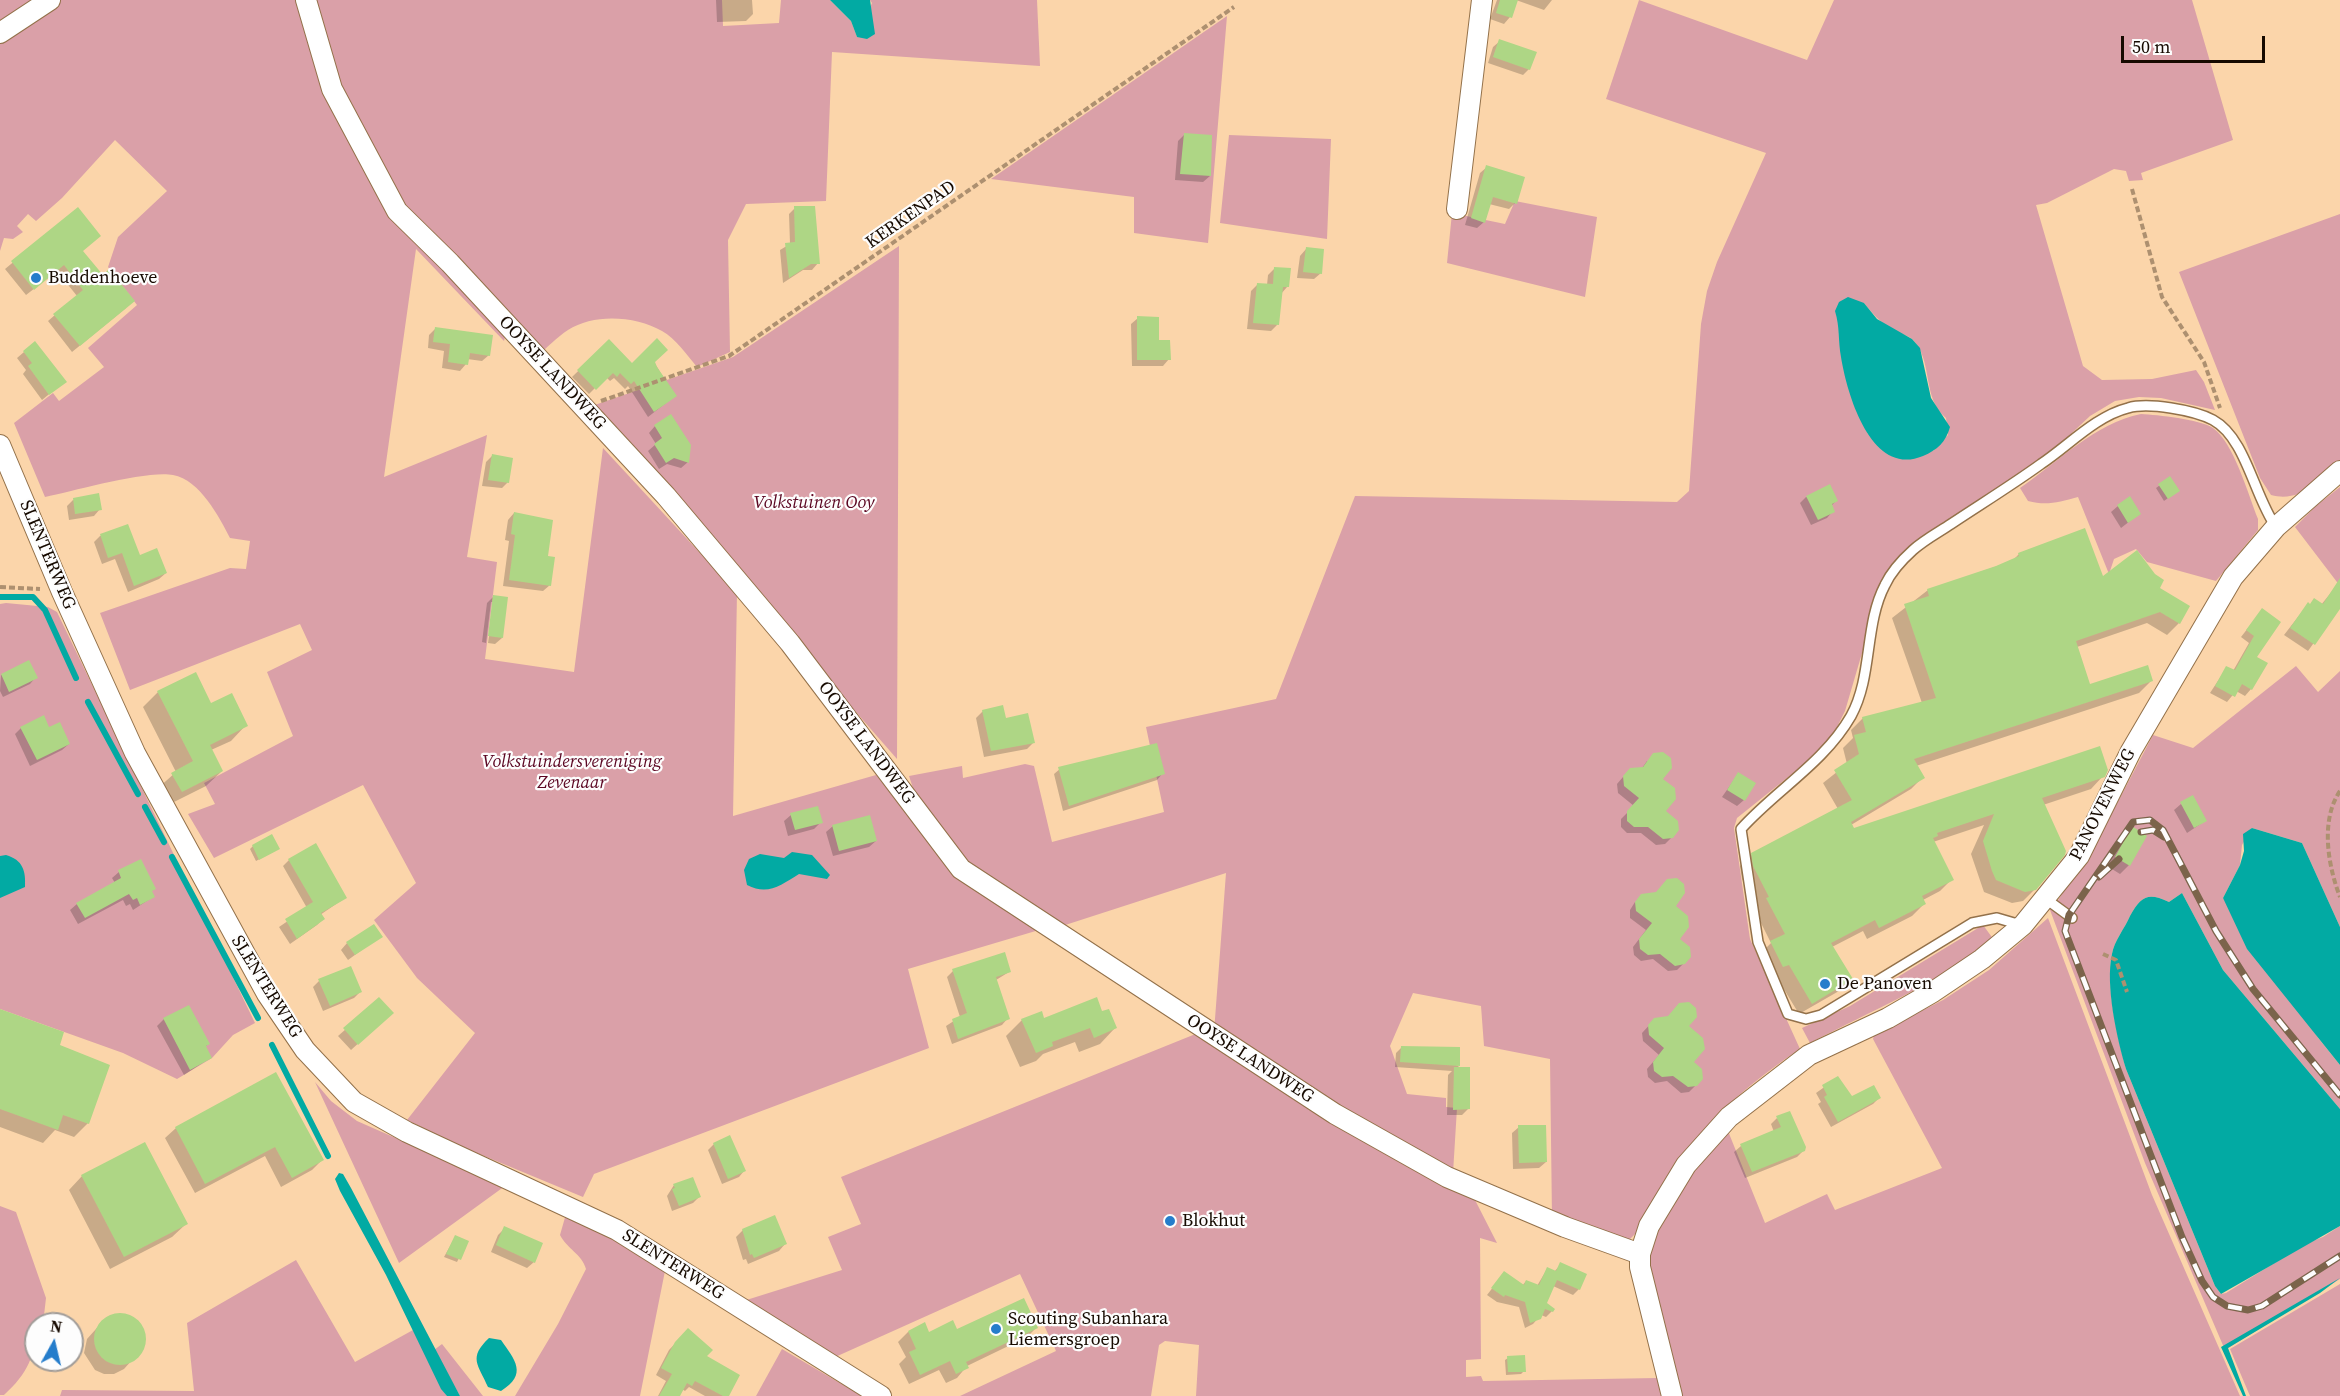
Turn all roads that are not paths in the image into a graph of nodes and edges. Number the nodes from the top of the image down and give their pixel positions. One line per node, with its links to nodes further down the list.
1 (50, 0): 4 (street)
2 (306, 0): 12 (street, OOYSE LANDWEG)
3 (1482, 0): 5 (street)
4 (0, 33)
5 (1457, 209)
6 (0, 445): 13 (street, SLENTERWEG)
7 (2340, 471): 8 (street, PANOVENWEG)
8 (2276, 527): 9 (street, PANOVENWEG); 11 (lane)
9 (2046, 899): 10 (lane); 11 (street, PANOVENWEG)
10 (2072, 918)
11 (2023, 925): 12 (street, PANOVENWEG)
12 (1640, 1254): 14 (street)
13 (881, 1396)
14 (1672, 1396)

